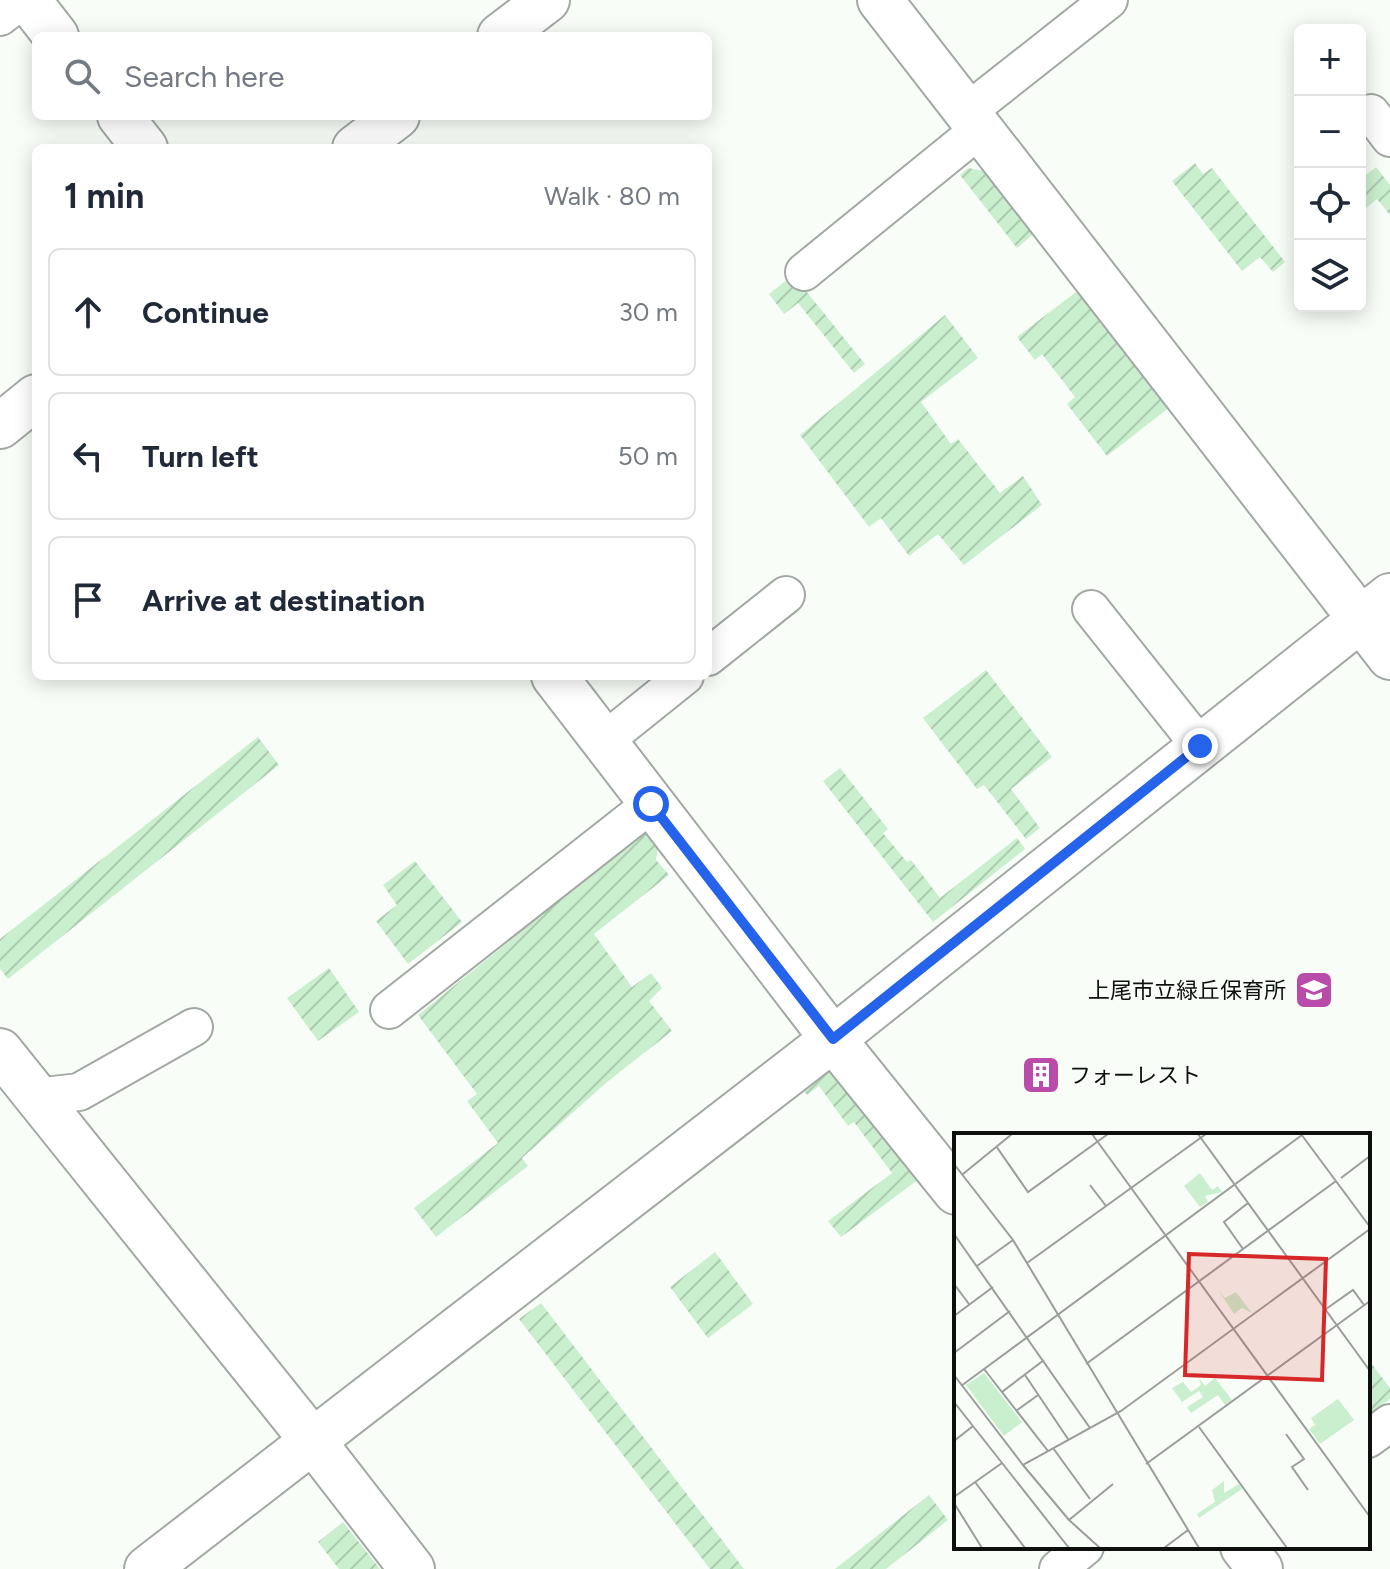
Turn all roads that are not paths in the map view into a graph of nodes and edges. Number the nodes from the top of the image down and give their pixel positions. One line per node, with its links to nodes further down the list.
1 (25, 0): 5 (lane); 6 (street)
2 (547, 0): 7 (street)
3 (880, 0): 10 (street)
4 (1109, 0): 10 (lane)
5 (0, 17)
6 (53, 32)
7 (505, 32)
8 (123, 120): 11 (street)
9 (392, 120): 12 (street)
10 (974, 120): 13 (lane); 17 (street)
11 (142, 144)
12 (360, 144)
13 (804, 272)
14 (32, 400): 15 (street)
15 (0, 426)
16 (786, 595): 19 (lane)
17 (1375, 608): 20 (street); 24 (street)
18 (1091, 609): 24 (lane)
19 (712, 654)
20 (1390, 657)
21 (557, 680): 23 (street)
22 (680, 680): 23 (lane)
23 (604, 741): 25 (street)
24 (1200, 746): 28 (street)
25 (651, 804): 26 (lane); 28 (street)
26 (389, 1010)
27 (194, 1027): 30 (lane)
28 (833, 1039): 31 (street); 34 (street)
29 (0, 1051): 30 (street)
30 (36, 1097): 34 (street)
31 (954, 1190)
32 (1390, 1423): 33 (lane)
33 (1370, 1438)
34 (312, 1440): 37 (street); 38 (street)
35 (1083, 1549): 39 (lane)
36 (1245, 1549): 40 (street)
37 (147, 1569)
38 (412, 1569)
39 (1058, 1569)
40 (1260, 1569)

